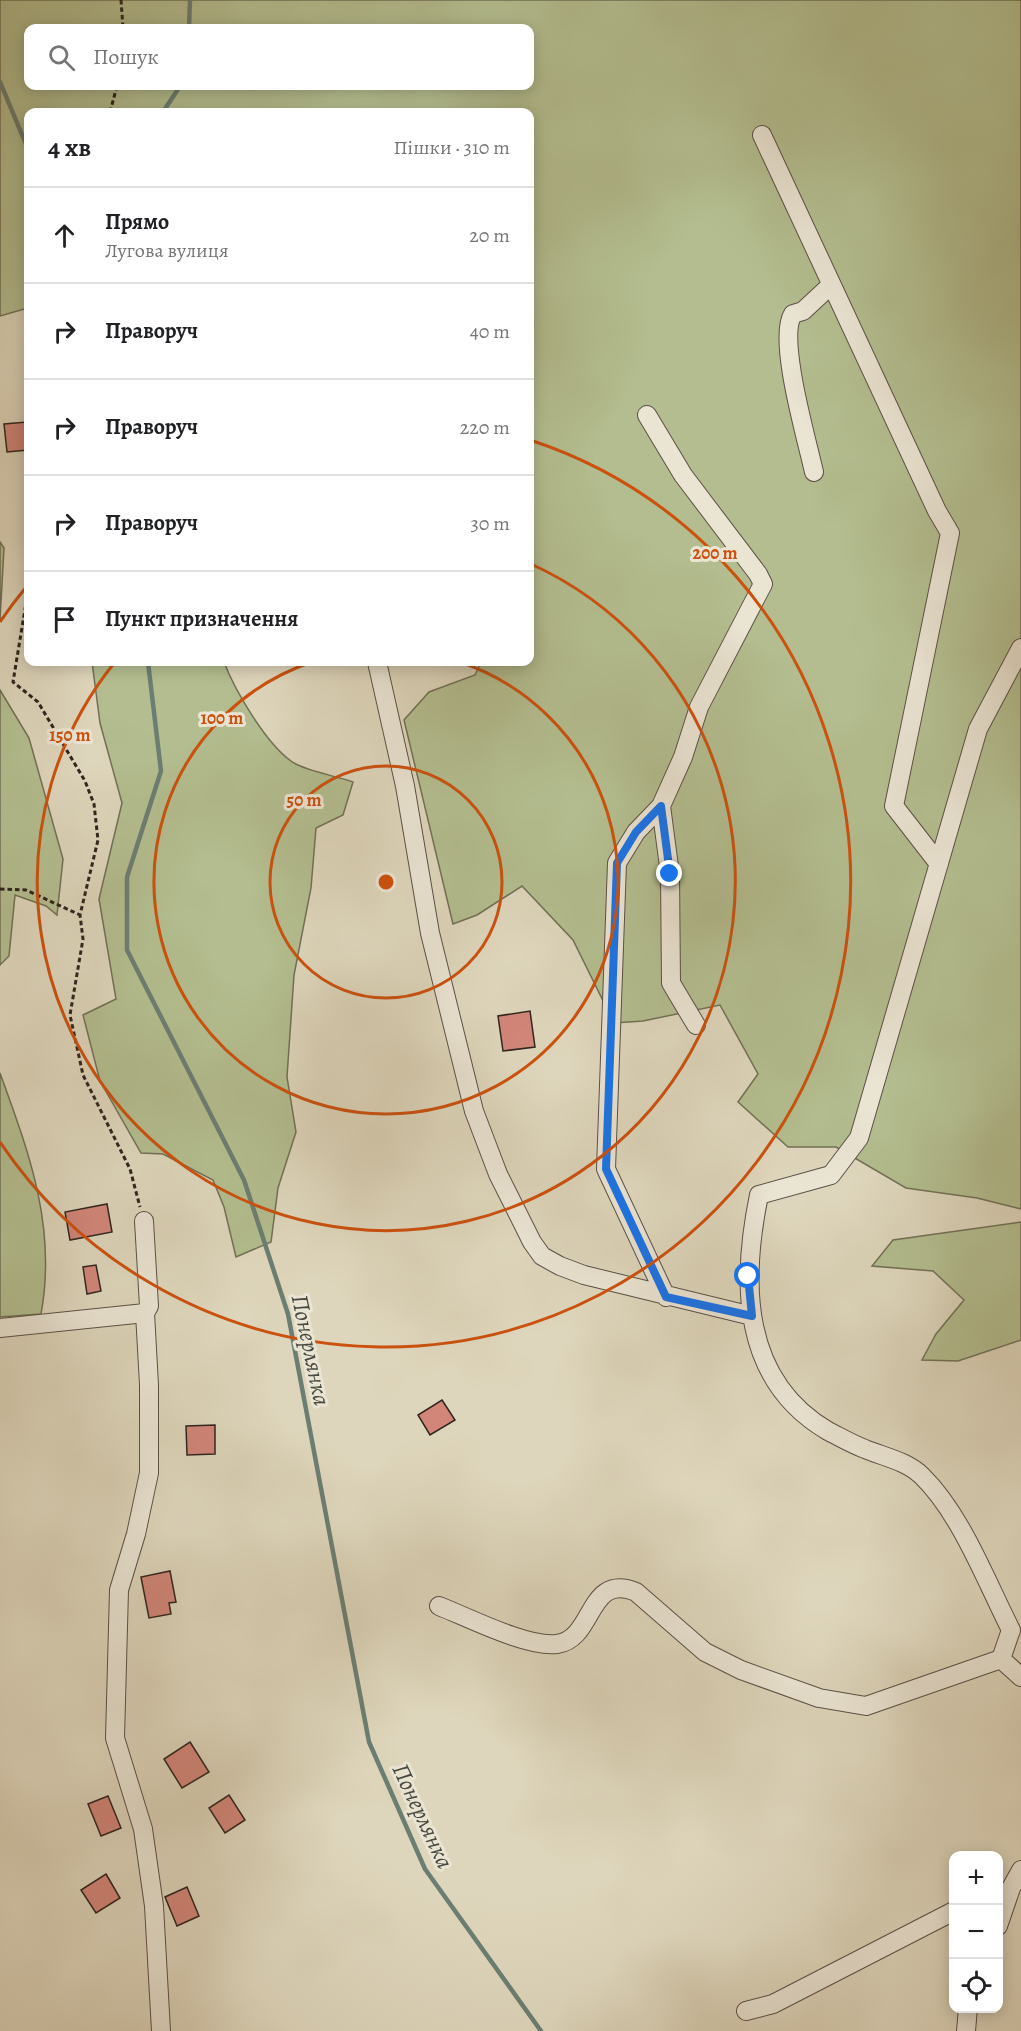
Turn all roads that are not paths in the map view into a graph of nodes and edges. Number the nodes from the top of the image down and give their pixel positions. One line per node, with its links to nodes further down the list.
1 (762, 135): 2 (street)
2 (831, 285): 4 (street); 8 (street)
3 (647, 415): 7 (street)
4 (814, 472)
5 (1021, 648): 8 (street)
6 (378, 666): 11 (street)
7 (661, 806): 9 (street); 11 (street)
8 (939, 864): 13 (street)
9 (696, 1025)
10 (144, 1221): 12 (street)
11 (666, 1297): 13 (street)
12 (145, 1313): 14 (street); 23 (street)
13 (752, 1316): 16 (street)
14 (0, 1328)
15 (439, 1606): 16 (street)
16 (1001, 1659): 17 (street)
17 (1021, 1677)
18 (1021, 1870): 19 (street)
19 (1005, 1895)
20 (949, 1914): 21 (street)
21 (746, 2011)
22 (968, 2013): 24 (street)
23 (161, 2031)
24 (966, 2031)

